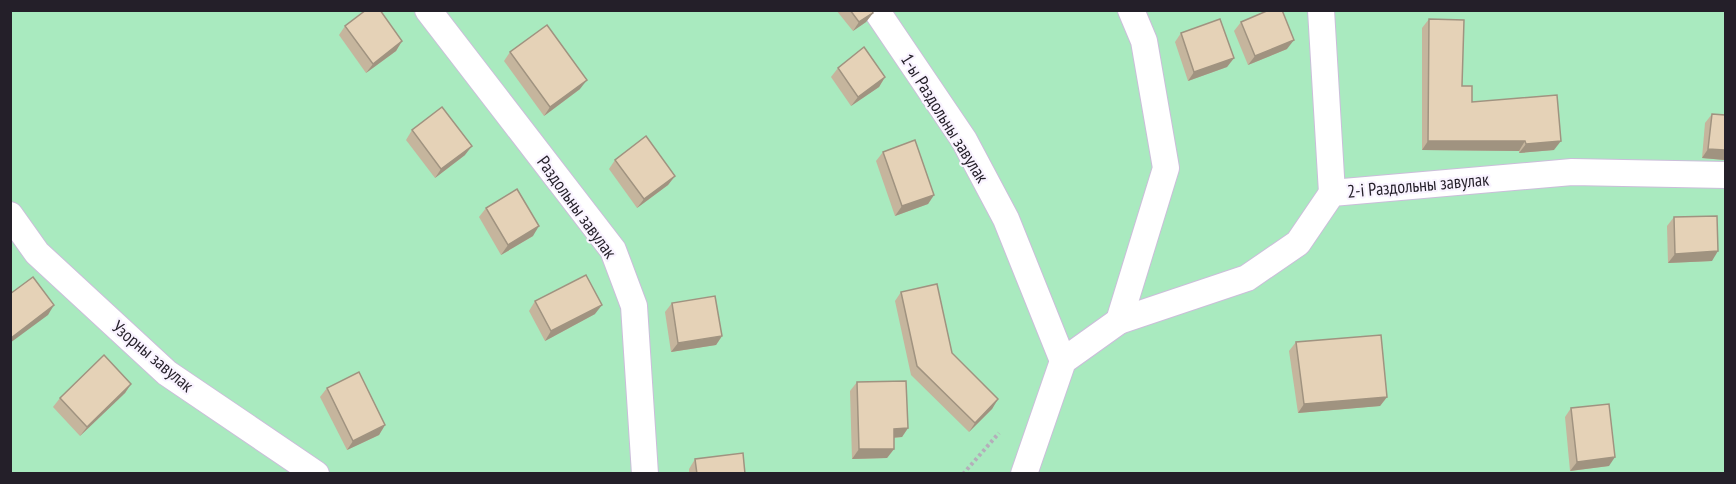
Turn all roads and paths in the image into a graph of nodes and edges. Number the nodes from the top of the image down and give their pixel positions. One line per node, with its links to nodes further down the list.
1 (428, 10): 11 (lane, Раздольны завулак)
2 (876, 10): 9 (lane, 1-ы Раздольны завулак)
3 (1131, 10): 8 (lane)
4 (1321, 10): 6 (lane)
5 (1725, 175): 6 (lane, 2-і Раздольны завулак)
6 (1332, 193): 8 (lane, 2-і Раздольны завулак)
7 (10, 215): 10 (lane, Узорны завулак)
8 (1119, 321): 9 (lane, 2-і Раздольны завулак)
9 (1063, 361): 12 (lane)
10 (316, 474)
11 (645, 474)
12 (1024, 474)

